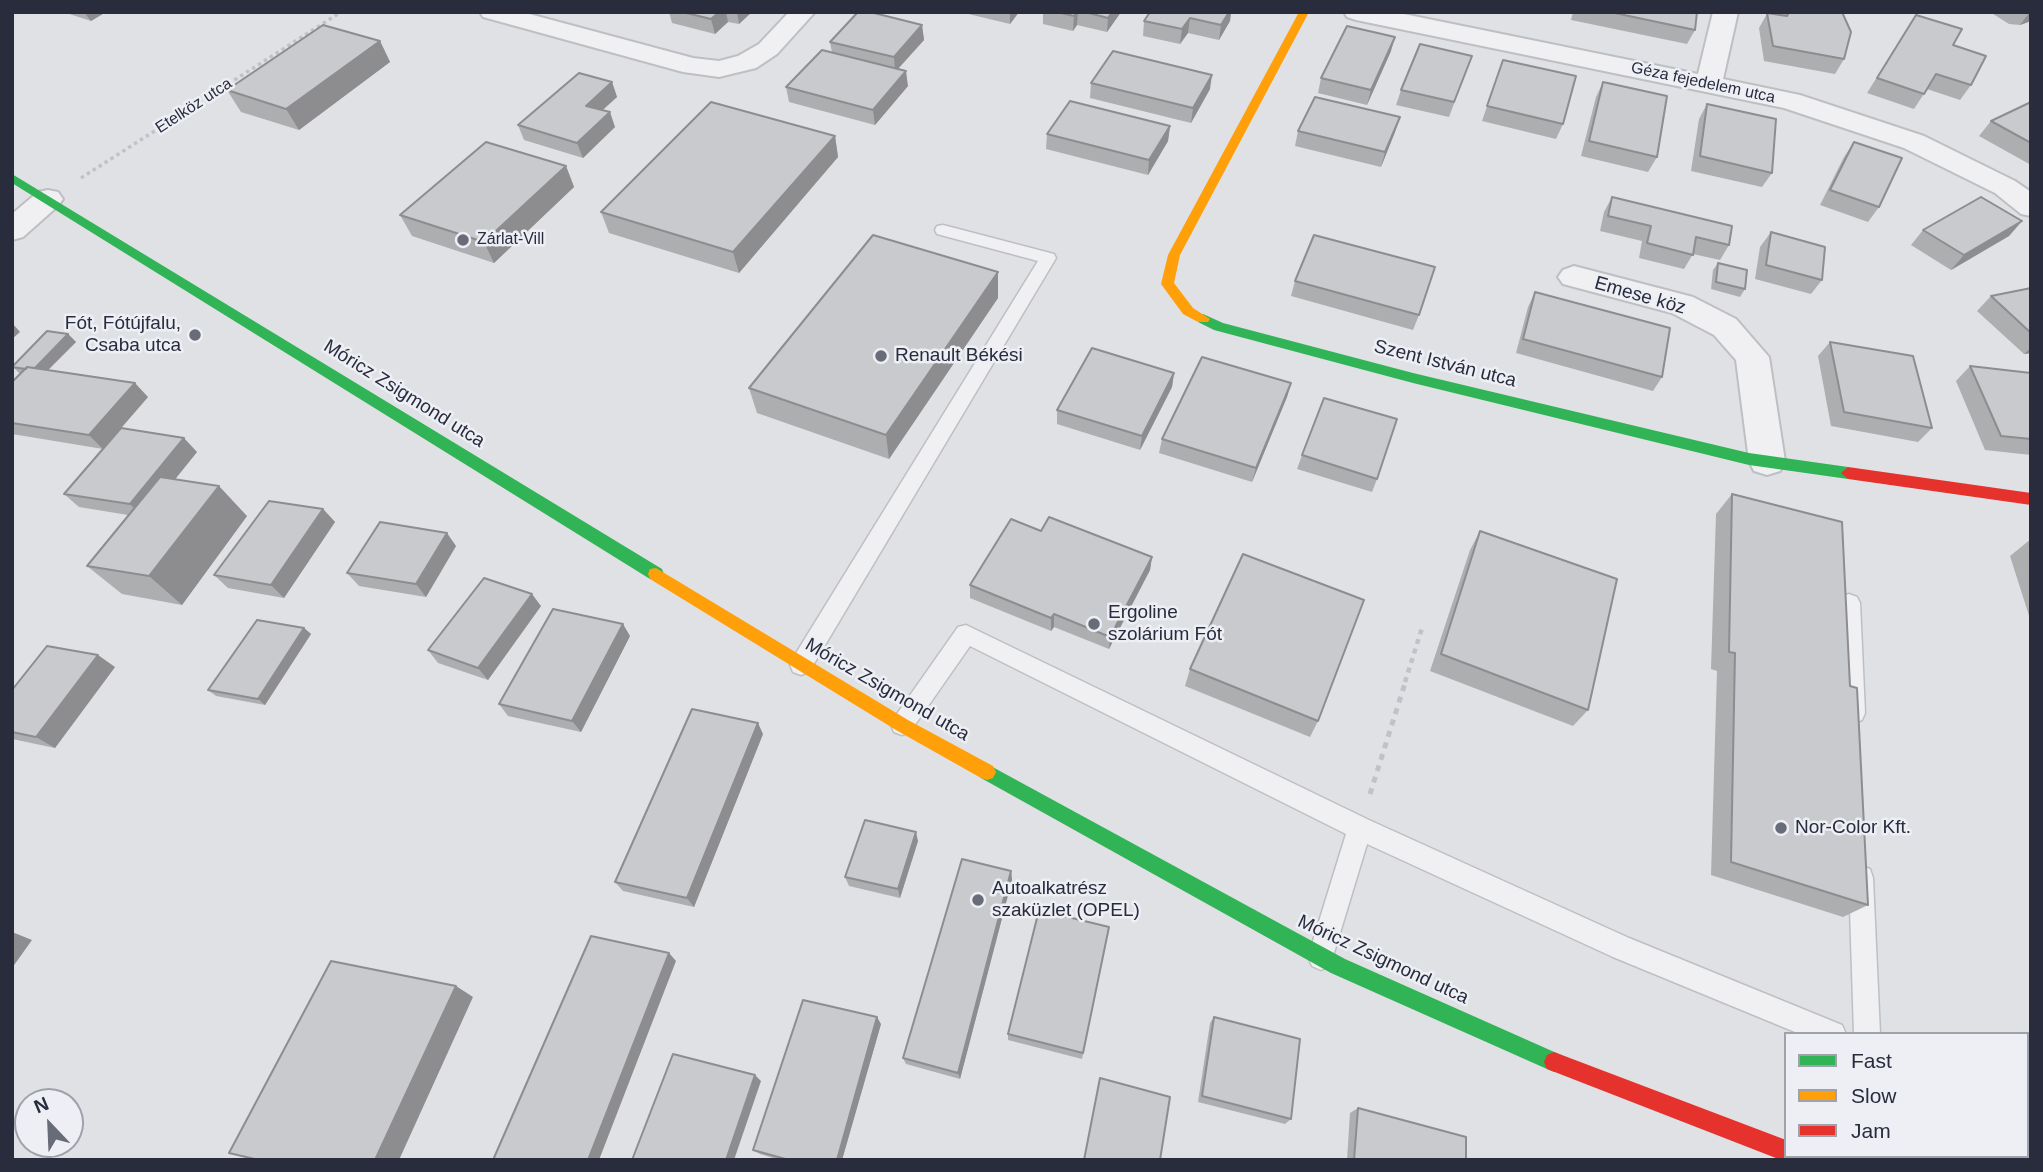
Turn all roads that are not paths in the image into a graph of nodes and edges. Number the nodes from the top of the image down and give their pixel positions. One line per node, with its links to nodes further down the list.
1 (492, 12): 2 (street)
2 (803, 12)
3 (1304, 12): 13 (street, Szent István utca)
4 (1356, 12): 6 (street, Géza fejedelem utca)
5 (1726, 12): 6 (street)
6 (1709, 83): 9 (street, Géza fejedelem utca)
7 (12, 178): 8 (street, Móricz Zsigmond utca)
8 (48, 199): 10 (street); 16 (street, Móricz Zsigmond utca)
9 (2031, 207)
10 (12, 230)
11 (943, 230): 16 (lane)
12 (1574, 277): 13 (street, Emese köz)
13 (1767, 461): 14 (street, Szent István utca)
14 (2031, 499)
15 (1849, 603): 18 (lane)
16 (801, 665): 17 (street, Móricz Zsigmond utca)
17 (902, 725): 19 (lane); 21 (street, Móricz Zsigmond utca)
18 (1855, 742)
19 (1360, 828): 21 (lane); 22 (lane)
20 (1860, 853): 23 (lane)
21 (1321, 957): 24 (street, Móricz Zsigmond utca)
22 (1828, 1032)
23 (1867, 1032)
24 (1784, 1150)

